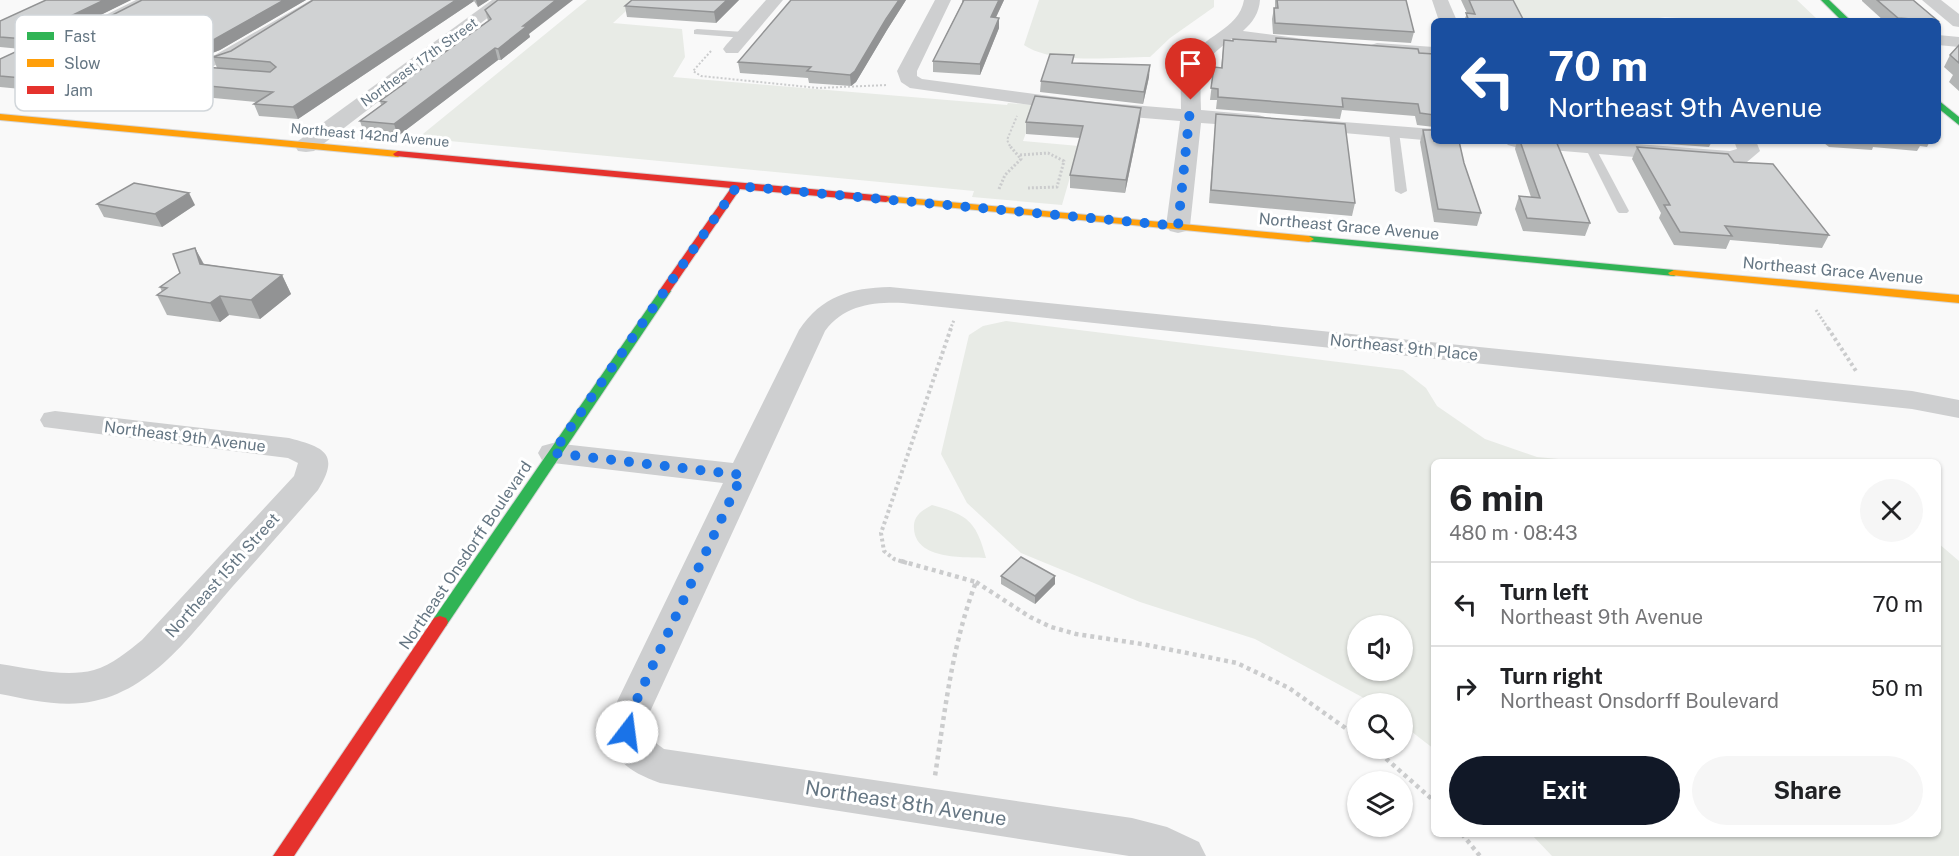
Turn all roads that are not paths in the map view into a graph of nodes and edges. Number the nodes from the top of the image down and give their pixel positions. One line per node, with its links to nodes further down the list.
1 (149, 0): 10 (street)
2 (323, 0): 23 (street)
3 (503, 0): 31 (street, Northeast 17th Street)
4 (775, 0): 16 (street)
5 (942, 0): 25 (street)
6 (1252, 0): 15 (street)
7 (1440, 0): 11 (street)
8 (1825, 0): 12 (main road)
9 (1930, 0): 13 (street)
10 (119, 15)
11 (1447, 18)
12 (1844, 18)
13 (1959, 22)
14 (697, 32): 16 (lane)
15 (1228, 33): 19 (street); 25 (street)
16 (744, 35): 21 (street)
17 (1941, 40): 18 (street)
18 (1959, 42)
19 (1331, 46)
20 (1365, 48): 22 (street)
21 (732, 49)
22 (1431, 53)
23 (213, 65)
24 (1941, 106): 27 (main road)
25 (1191, 116): 28 (street); 37 (street)
26 (0, 117): 31 (main road, Northeast 142nd Avenue)
27 (1959, 122)
28 (1394, 132): 29 (street); 35 (lane)
29 (1431, 135)
30 (1552, 144): 32 (street)
31 (306, 146): 34 (main road, Northeast 142nd Avenue)
32 (1590, 147): 33 (street); 36 (lane)
33 (1745, 148)
34 (737, 186): 37 (main road, Northeast Grace Avenue); 41 (main road, Northeast Onsdorff Boulevard)
35 (1401, 191)
36 (1623, 211)
37 (1178, 226): 38 (main road, Northeast Grace Avenue)
38 (1959, 299)
39 (1959, 409): 43 (street, Northeast 9th Place)
40 (55, 420): 42 (street, Northeast 9th Avenue)
41 (553, 453): 43 (street); 45 (main road, Northeast Onsdorff Boulevard)
42 (314, 459): 44 (street, Northeast 15th Street)
43 (742, 475): 46 (street, Northeast 8th Avenue)
44 (0, 679)
45 (283, 856)
46 (1184, 856)

